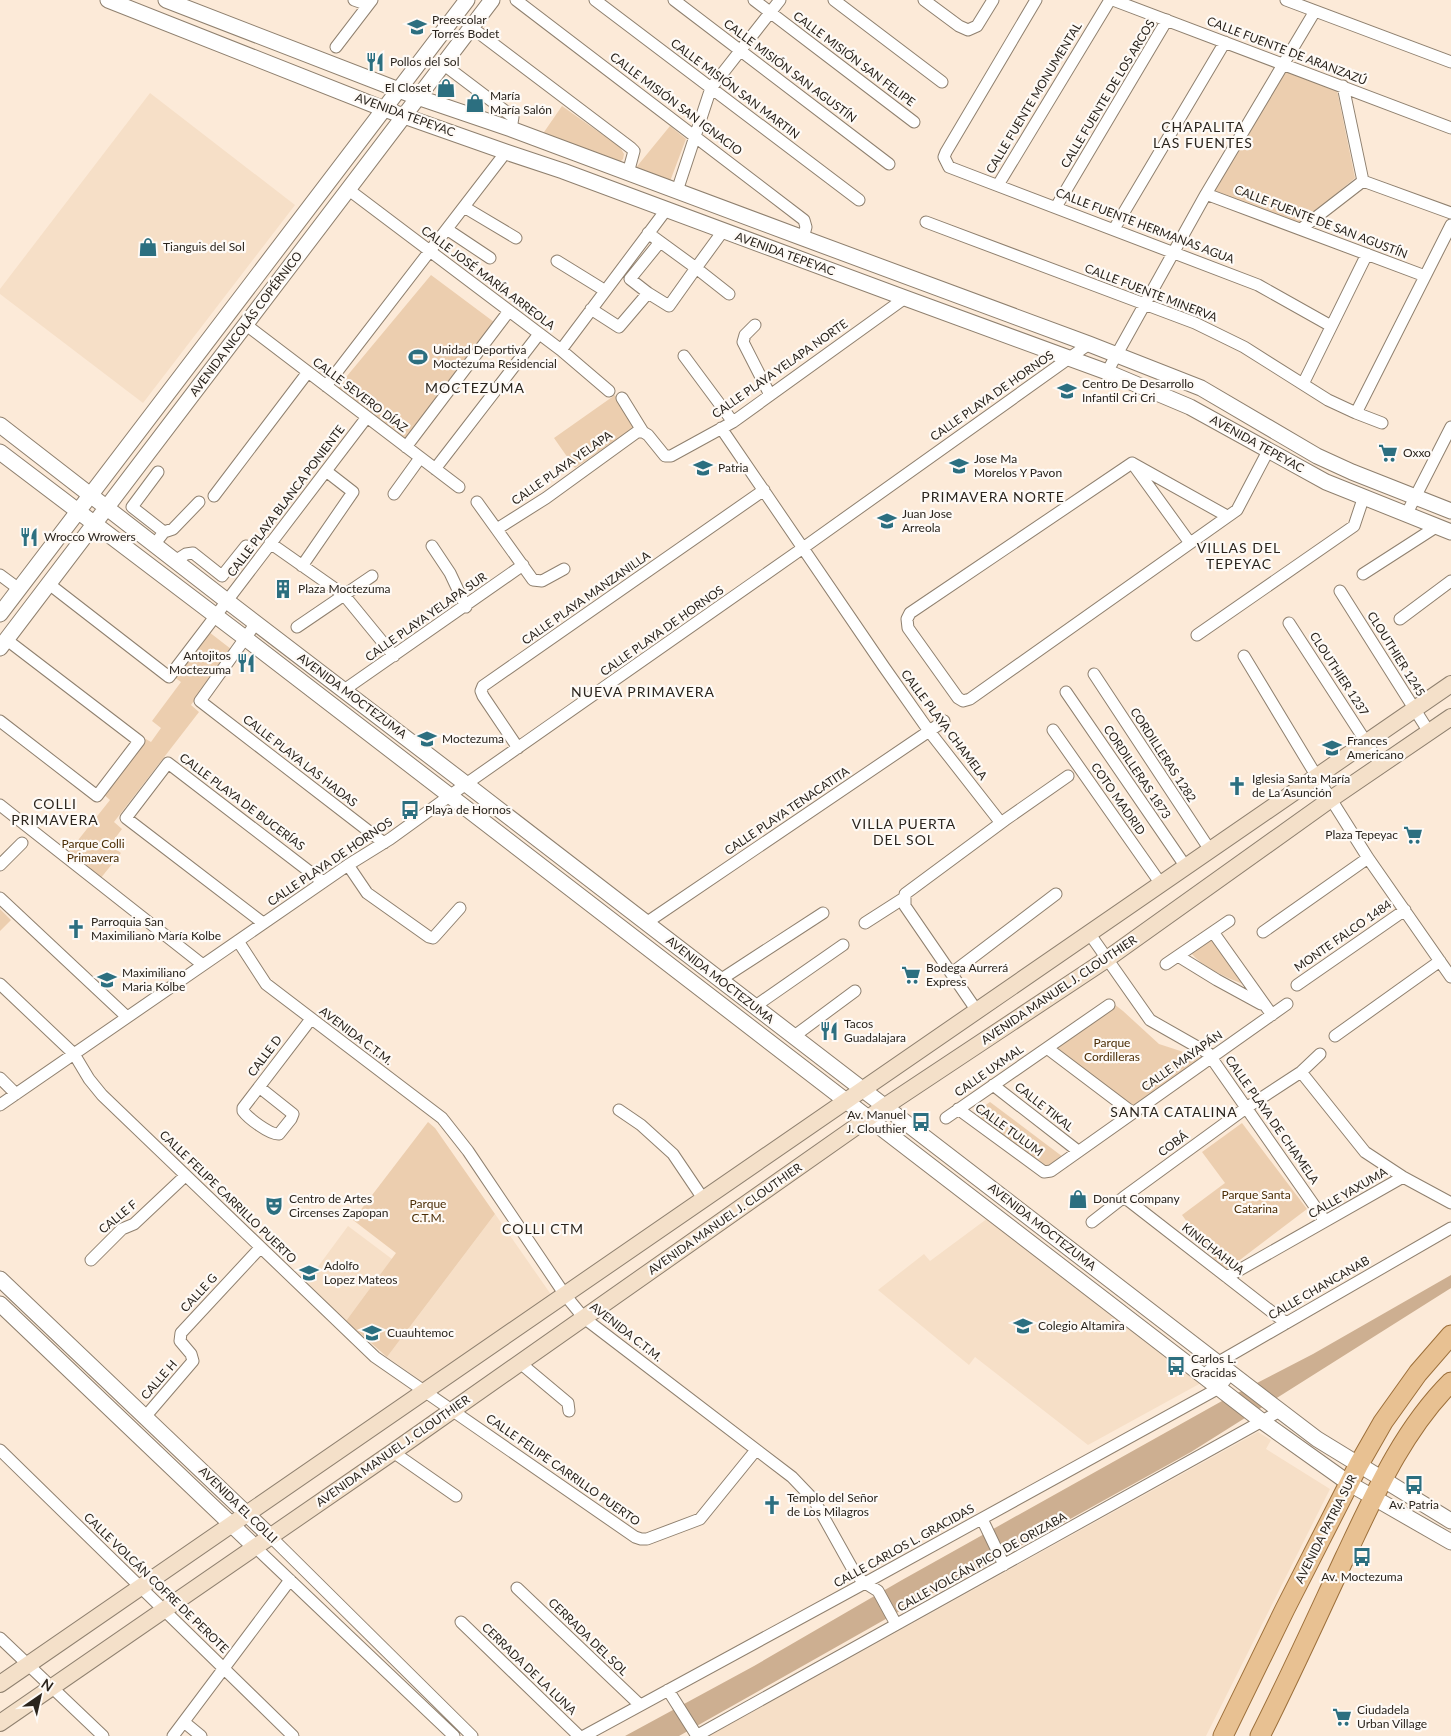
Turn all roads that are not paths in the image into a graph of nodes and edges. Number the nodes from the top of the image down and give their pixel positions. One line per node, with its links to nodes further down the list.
1 (108, 0): 33 (street, AVENIDA TEPEYAC)
2 (166, 0): 31 (street, AVENIDA TEPEYAC)
3 (354, 0): 17 (street)
4 (467, 0): 31 (street, AVENIDA NICOLÁS COPÉRNICO)
5 (492, 0): 21 (street, AVENIDA NICOLÁS COPÉRNICO)
6 (516, 0): 38 (street, CALLE MISIÓN SAN IGNACIO)
7 (595, 0): 30 (street, CALLE MISIÓN SAN MARTIN)
8 (674, 0): 24 (street, CALLE MISIÓN SAN AGUSTÍN)
9 (754, 0): 19 (street, CALLE MISIÓN SAN FELIPE)
10 (780, 0): 19 (street)
11 (834, 0): 28 (street)
12 (924, 0): 13 (street)
13 (993, 0)
14 (1036, 0): 45 (street, CALLE FUENTE HERMANAS AGUA)
15 (1111, 0): 20 (street, CALLE FUENTE DE ARANZAZÚ); 45 (street, CALLE FUENTE MONUMENTAL)
16 (1286, 0): 18 (street)
17 (370, 3): 23 (street)
18 (1315, 11): 25 (street); 27 (street)
19 (770, 12): 24 (street); 35 (street, CALLE MISIÓN SAN FELIPE)
20 (1168, 20): 22 (street, CALLE FUENTE DE ARANZAZÚ); 51 (street, CALLE FUENTE DE LOS ARCOS)
21 (471, 27): 26 (street, AVENIDA NICOLÁS COPÉRNICO); 42 (street)
22 (1225, 42): 27 (street, CALLE FUENTE DE ARANZAZÚ); 57 (street)
23 (336, 47)
24 (740, 50): 30 (street); 41 (street, CALLE MISIÓN SAN AGUSTÍN)
25 (1451, 62)
26 (443, 64): 32 (street, AVENIDA NICOLÁS COPÉRNICO); 37 (street)
27 (1284, 64): 29 (street, CALLE FUENTE DE ARANZAZÚ); 48 (street)
28 (942, 82)
29 (1342, 86): 36 (street, CALLE FUENTE DE ARANZAZÚ); 44 (street)
30 (711, 88): 38 (street); 49 (street, CALLE MISIÓN SAN MARTIN)
31 (398, 90): 32 (street, AVENIDA TEPEYAC); 33 (street, AVENIDA NICOLÁS COPÉRNICO)
32 (417, 97): 34 (street, AVENIDA NICOLÁS COPÉRNICO); 37 (street, AVENIDA TEPEYAC)
33 (384, 109): 34 (street, AVENIDA TEPEYAC); 117 (street, AVENIDA NICOLÁS COPÉRNICO)
34 (404, 116): 39 (street, AVENIDA TEPEYAC); 46 (street, AVENIDA NICOLÁS COPÉRNICO)
35 (914, 122)
36 (1451, 128)
37 (510, 129): 40 (street, AVENIDA TEPEYAC)
38 (695, 136): 47 (street); 63 (street, CALLE MISIÓN SAN IGNACIO)
39 (506, 152): 43 (street, AVENIDA TEPEYAC); 50 (street)
40 (584, 157): 42 (street, AVENIDA TEPEYAC); 43 (street)
41 (888, 164)
42 (628, 173): 47 (street, AVENIDA TEPEYAC)
43 (573, 174): 52 (street, AVENIDA TEPEYAC)
44 (1363, 180): 53 (street); 58 (street)
45 (998, 185): 51 (street, CALLE FUENTE HERMANAS AGUA)
46 (349, 190): 66 (street, CALLE JOSÉ MARÍA ARREOLA); 82 (street, AVENIDA NICOLÁS COPÉRNICO)
47 (677, 191): 54 (street, AVENIDA TEPEYAC)
48 (1206, 194): 58 (street, CALLE FUENTE DE SAN AGUSTÍN); 67 (street)
49 (859, 200)
50 (464, 207): 59 (street); 62 (street)
51 (1056, 207): 57 (street, CALLE FUENTE HERMANAS AGUA)
52 (666, 210): 60 (street, AVENIDA TEPEYAC); 61 (street)
53 (1451, 213)
54 (751, 219): 63 (street, AVENIDA TEPEYAC); 64 (street)
55 (926, 222): 79 (street, CALLE FUENTE MINERVA)
56 (1451, 224): 73 (street)
57 (1114, 229): 67 (street, CALLE FUENTE HERMANAS AGUA)
58 (1301, 229): 68 (street, CALLE FUENTE DE SAN AGUSTÍN)
59 (448, 230): 66 (street); 69 (street)
60 (723, 231): 64 (street, AVENIDA TEPEYAC); 71 (street)
61 (648, 233): 65 (street); 72 (street)
62 (516, 238)
63 (803, 238): 86 (street, AVENIDA TEPEYAC)
64 (744, 239): 78 (street, AVENIDA TEPEYAC)
65 (660, 242): 71 (street); 74 (street)
66 (430, 251): 81 (street, CALLE JOSÉ MARÍA ARREOLA); 94 (street)
67 (1174, 251): 79 (street); 84 (street, CALLE FUENTE HERMANAS AGUA)
68 (1367, 254): 73 (street, CALLE FUENTE DE SAN AGUSTÍN); 84 (street)
69 (490, 258)
70 (557, 261): 75 (street)
71 (696, 268): 76 (street); 77 (street)
72 (619, 271): 74 (street); 75 (street)
73 (1425, 276): 98 (street)
74 (630, 279): 76 (street)
75 (604, 290): 80 (street)
76 (648, 293): 80 (street)
77 (729, 294)
78 (905, 298): 90 (street, AVENIDA TEPEYAC); 96 (street, CALLE PLAYA YELAPA NORTE)
79 (1145, 304): 88 (street); 93 (street, CALLE FUENTE MINERVA)
80 (591, 309): 87 (street)
81 (509, 311): 85 (street, CALLE JOSÉ MARÍA ARREOLA); 106 (street)
82 (245, 324): 91 (street, CALLE SEVERO DÍAZ); 123 (street, AVENIDA NICOLÁS COPÉRNICO)
83 (755, 325): 96 (street)
84 (1331, 326): 93 (street)
85 (539, 334): 87 (street, CALLE JOSÉ MARÍA ARREOLA); 111 (street)
86 (1089, 344): 88 (street, AVENIDA TEPEYAC); 90 (street, CALLE PLAYA DE HORNOS)
87 (561, 350): 95 (street, CALLE JOSÉ MARÍA ARREOLA)
88 (1117, 355): 92 (street); 119 (street, AVENIDA TEPEYAC)
89 (684, 356): 100 (street)
90 (1070, 357): 92 (street, AVENIDA TEPEYAC); 138 (street, CALLE PLAYA DE HORNOS)
91 (308, 372): 94 (street, CALLE SEVERO DÍAZ); 118 (street)
92 (1107, 372): 107 (street, AVENIDA TEPEYAC)
93 (1303, 384): 98 (street, CALLE FUENTE MINERVA)
94 (326, 386): 99 (street, CALLE SEVERO DÍAZ)
95 (609, 391)
96 (770, 395): 100 (street, CALLE PLAYA YELAPA NORTE)
97 (622, 398): 105 (street)
98 (1356, 413): 101 (street, CALLE FUENTE MINERVA)
99 (366, 417): 106 (street, CALLE SEVERO DÍAZ); 112 (street, CALLE PLAYA BLANCA PONIENTE)
100 (733, 422): 104 (street, CALLE PLAYA YELAPA NORTE)
101 (1382, 423)
102 (0, 424): 117 (street, AVENIDA MOCTEZUMA)
103 (1451, 427): 119 (street)
104 (721, 428): 105 (street, CALLE PLAYA YELAPA NORTE); 115 (street, CALLE PLAYA CHAMELA)
105 (643, 432): 130 (street, CALLE PLAYA YELAPA)
106 (406, 447): 109 (street, CALLE SEVERO DÍAZ)
107 (1268, 451): 120 (street, AVENIDA TEPEYAC); 127 (street)
108 (0, 452): 125 (street, AVENIDA MOCTEZUMA)
109 (420, 458): 111 (street, CALLE SEVERO DÍAZ); 116 (street)
110 (1132, 463): 127 (street); 133 (street); 133 (street)
111 (435, 469): 114 (street, CALLE SEVERO DÍAZ)
112 (326, 471): 134 (street, CALLE PLAYA BLANCA PONIENTE); 141 (street)
113 (158, 472): 131 (street)
114 (458, 487)
115 (764, 490): 138 (street, CALLE PLAYA CHAMELA); 177 (street, CALLE PLAYA MANZANILLA)
116 (394, 494)
117 (90, 495): 123 (street, AVENIDA MOCTEZUMA); 125 (street, AVENIDA NICOLÁS COPÉRNICO)
118 (214, 496)
119 (1414, 496): 124 (street, AVENIDA TEPEYAC); 126 (street)
120 (1364, 499): 126 (street, AVENIDA TEPEYAC); 159 (street)
121 (199, 502): 131 (street)
122 (478, 502): 130 (street)
123 (106, 508): 128 (street, AVENIDA NICOLÁS COPÉRNICO); 135 (street, AVENIDA MOCTEZUMA)
124 (1451, 511)
125 (78, 512): 128 (street, AVENIDA MOCTEZUMA); 148 (street, AVENIDA NICOLÁS COPÉRNICO)
126 (1406, 515): 129 (street, AVENIDA TEPEYAC)
127 (1228, 516): 133 (street)
128 (95, 525): 147 (street, AVENIDA NICOLÁS COPÉRNICO); 154 (street, AVENIDA MOCTEZUMA)
129 (1436, 527): 132 (street, AVENIDA TEPEYAC); 143 (street)
130 (497, 529): 140 (street)
131 (164, 532): 135 (street)
132 (1451, 532)
133 (1190, 543)
134 (270, 544): 141 (street); 151 (street, CALLE PLAYA BLANCA PONIENTE)
135 (154, 545): 139 (street, AVENIDA MOCTEZUMA)
136 (246, 546): 139 (street)
137 (432, 546): 152 (street)
138 (803, 548): 173 (street, CALLE PLAYA CHAMELA); 177 (street, CALLE PLAYA DE HORNOS)
139 (176, 561): 151 (street, AVENIDA MOCTEZUMA)
140 (523, 565): 142 (street); 152 (street, CALLE PLAYA YELAPA SUR)
141 (302, 566): 150 (street)
142 (564, 569)
143 (1363, 574)
144 (0, 575): 148 (street)
145 (372, 576): 150 (street)
146 (1451, 581): 155 (street)
147 (49, 584): 154 (street, CALLE PLAYA BLANCA PONIENTE); 161 (street, AVENIDA NICOLÁS COPÉRNICO)
148 (18, 589): 153 (street, AVENIDA NICOLÁS COPÉRNICO)
149 (1340, 591): 168 (street, CLOUTHIER 1245)
150 (344, 595): 158 (street); 162 (street)
151 (227, 601): 154 (street, CALLE PLAYA BLANCA PONIENTE); 156 (street, AVENIDA MOCTEZUMA)
152 (466, 607): 162 (street, CALLE PLAYA YELAPA SUR)
153 (0, 614)
154 (216, 616): 160 (street, AVENIDA MOCTEZUMA)
155 (1400, 619)
156 (256, 622): 160 (street); 166 (street, AVENIDA MOCTEZUMA)
157 (1289, 623): 176 (street, CLOUTHIER 1237)
158 (297, 627)
159 (1197, 635)
160 (244, 638): 182 (street, AVENIDA MOCTEZUMA); 188 (street, CALLE PLAYA LAS HADAS)
161 (3, 644): 171 (street)
162 (394, 656): 166 (street, CALLE PLAYA YELAPA SUR)
163 (1244, 656): 180 (street)
164 (1094, 674): 189 (street, CORDILLERAS 1282)
165 (1445, 688): 168 (main road); 169 (main road)
166 (344, 690): 181 (street, AVENIDA MOCTEZUMA)
167 (1066, 692): 194 (street, CORDILLERAS 1873)
168 (1414, 709): 175 (street, CLOUTHIER 1245); 176 (main road)
169 (1451, 710)
170 (1451, 716): 175 (main road, AVENIDA MANUEL J. CLOUTHIER)
171 (0, 721)
172 (944, 721): 173 (street, CALLE PLAYA TENACATITA)
173 (929, 730): 185 (street, CALLE PLAYA CHAMELA); 204 (street, CALLE PLAYA TENACATITA)
174 (1053, 730): 196 (street, COTO MADRID)
175 (1429, 732): 178 (main road, AVENIDA MANUEL J. CLOUTHIER)
176 (1366, 742): 178 (street, CLOUTHIER 1237); 180 (main road)
177 (518, 748): 181 (street, CALLE PLAYA DE HORNOS)
178 (1381, 765): 183 (main road, AVENIDA MANUEL J. CLOUTHIER)
179 (1068, 776): 185 (street)
180 (1317, 776): 183 (street); 186 (main road)
181 (466, 784): 182 (street, CALLE PLAYA DE HORNOS); 204 (street, AVENIDA MOCTEZUMA)
182 (450, 796): 188 (street, CALLE PLAYA DE HORNOS); 242 (street, AVENIDA MOCTEZUMA)
183 (1331, 799): 190 (main road, AVENIDA MANUEL J. CLOUTHIER); 191 (street)
184 (0, 805): 216 (street)
185 (1001, 823): 199 (street)
186 (1233, 834): 189 (main road); 190 (main road)
187 (22, 843): 192 (street)
188 (384, 843): 193 (street, CALLE PLAYA DE HORNOS)
189 (1210, 850): 194 (main road)
190 (1250, 857): 213 (main road, AVENIDA MANUEL J. CLOUTHIER)
191 (1368, 858): 201 (street); 208 (street)
192 (0, 865)
193 (348, 865): 195 (street, CALLE PLAYA DE HORNOS); 200 (street)
194 (1186, 867): 196 (main road)
195 (323, 882): 206 (street, CALLE PLAYA DE HORNOS); 206 (street, CALLE PLAYA DE BUCERÍAS)
196 (1161, 884): 209 (main road)
197 (1056, 894): 217 (street)
198 (0, 898): 228 (street)
199 (904, 898): 205 (street); 217 (street)
200 (460, 908)
201 (1404, 910): 214 (street); 221 (street, MONTE FALCO 1484)
202 (823, 914): 219 (street)
203 (1229, 921): 207 (street)
204 (646, 923): 219 (street, AVENIDA MOCTEZUMA)
205 (865, 923)
206 (263, 924): 210 (street, CALLE PLAYA DE HORNOS)
207 (1213, 932): 212 (street); 226 (street)
208 (1263, 932)
209 (1089, 933): 213 (street, CALLE PLAYA DE CHAMELA); 227 (main road)
210 (238, 941): 216 (street, CALLE PLAYA DE HORNOS); 229 (street, AVENIDA C.T.M.)
211 (843, 946): 225 (street)
212 (1178, 956): 215 (street); 226 (street)
213 (1107, 959): 235 (street, CALLE PLAYA DE CHAMELA); 244 (main road, AVENIDA MANUEL J. CLOUTHIER)
214 (1440, 961): 218 (street); 230 (street)
215 (1166, 964)
216 (203, 965): 228 (street, CALLE PLAYA DE HORNOS)
217 (952, 973): 227 (street)
218 (1451, 977)
219 (720, 980): 225 (street, AVENIDA MOCTEZUMA)
220 (0, 984): 233 (street, CALLE FELIPE CARRILLO PUERTO)
221 (1297, 985)
222 (855, 991): 231 (street)
223 (1286, 1004): 226 (street, CALLE MAYAPÁN)
224 (1109, 1005): 232 (street, CALLE UXMAL)
225 (754, 1007): 231 (street, AVENIDA MOCTEZUMA)
226 (1268, 1010): 235 (street, CALLE MAYAPÁN)
227 (977, 1011): 240 (main road)
228 (127, 1017): 233 (street, CALLE PLAYA DE HORNOS)
229 (311, 1019): 239 (street, CALLE D); 266 (street, AVENIDA C.T.M.)
230 (1335, 1036)
231 (793, 1037): 240 (street, AVENIDA MOCTEZUMA)
232 (1047, 1048): 238 (street, CALLE UXMAL); 248 (street)
233 (74, 1054): 241 (street, CALLE PLAYA DE HORNOS); 253 (street, CALLE FELIPE CARRILLO PUERTO)
234 (1320, 1054): 236 (street, COBÁ)
235 (1211, 1058): 245 (street, CALLE PLAYA DE CHAMELA); 248 (street, CALLE MAYAPÁN)
236 (1301, 1072): 245 (street, COBÁ); 254 (street)
237 (0, 1078): 241 (street)
238 (994, 1085): 246 (street, CALLE UXMAL); 251 (street, CALLE TIKAL)
239 (259, 1087): 239 (street, CALLE D)
240 (862, 1090): 242 (main road); 244 (street, AVENIDA MOCTEZUMA)
241 (16, 1094): 243 (street, CALLE PLAYA DE HORNOS)
242 (846, 1102): 249 (street, AVENIDA MOCTEZUMA); 256 (main road)
243 (0, 1105)
244 (884, 1107): 249 (main road, AVENIDA MANUEL J. CLOUTHIER); 273 (street, AVENIDA MOCTEZUMA)
245 (1246, 1108): 255 (street, COBÁ); 258 (street, CALLE PLAYA DE CHAMELA)
246 (958, 1109): 250 (street, CALLE UXMAL); 252 (street, CALLE TULUM)
247 (619, 1110): 256 (street)
248 (1133, 1113): 251 (street, CALLE MAYAPÁN)
249 (868, 1118): 268 (main road, AVENIDA MANUEL J. CLOUTHIER); 275 (street, AVENIDA MOCTEZUMA)
250 (946, 1118)
251 (1078, 1151): 252 (street, CALLE MAYAPÁN)
252 (1044, 1172)
253 (185, 1176): 261 (street, CALLE FELIPE CARRILLO PUERTO); 262 (street, CALLE F)
254 (1403, 1176): 257 (street); 258 (street, CALLE YAXUMA)
255 (1124, 1197): 259 (street, COBÁ); 263 (street, KINICHAHUA)
256 (704, 1200): 266 (main road)
257 (1451, 1203)
258 (1326, 1221): 263 (street, CALLE YAXUMA)
259 (1092, 1222)
260 (1451, 1228): 269 (street, CALLE CHANCANAB)
261 (260, 1248): 271 (street, CALLE G); 276 (street, CALLE FELIPE CARRILLO PUERTO)
262 (91, 1260)
263 (1228, 1277): 269 (street, KINICHAHUA)
264 (0, 1278): 265 (street, AVENIDA EL COLLI)
265 (14, 1292): 267 (street); 282 (street, AVENIDA EL COLLI)
266 (565, 1295): 268 (street, AVENIDA C.T.M.); 276 (main road)
267 (0, 1306): 295 (street, AVENIDA EL COLLI)
268 (584, 1318): 272 (main road, AVENIDA MANUEL J. CLOUTHIER); 285 (street, AVENIDA C.T.M.)
269 (1286, 1323): 273 (street, CALLE CHANCANAB)
270 (1451, 1334): 287 (main road, AVENIDA PATRIA SUR)
271 (193, 1361): 282 (street, CALLE H)
272 (519, 1362): 280 (main road, AVENIDA MANUEL J. CLOUTHIER); 281 (street)
273 (1217, 1363): 274 (street, AVENIDA MOCTEZUMA); 275 (street, CALLE CHANCANAB)
274 (1230, 1373): 277 (street, CALLE CARLOS L. GRACIDAS); 279 (street, AVENIDA MOCTEZUMA)
275 (1203, 1376): 277 (street, AVENIDA MOCTEZUMA)
276 (425, 1391): 280 (street, CALLE FELIPE CARRILLO PUERTO); 292 (main road)
277 (1224, 1392): 283 (street, AVENIDA MOCTEZUMA); 294 (street, CALLE CARLOS L. GRACIDAS)
278 (1447, 1392): 288 (main road)
279 (1278, 1409): 283 (street, CALLE VOLCÁN PICO DE ORIZABA); 287 (street, AVENIDA MOCTEZUMA)
280 (452, 1410): 285 (street, CALLE FELIPE CARRILLO PUERTO); 286 (main road, AVENIDA MANUEL J. CLOUTHIER)
281 (569, 1411)
282 (145, 1416): 292 (street, AVENIDA EL COLLI)
283 (1259, 1419): 289 (street, AVENIDA MOCTEZUMA); 299 (street, CALLE VOLCÁN PICO DE ORIZABA)
284 (0, 1450): 302 (street, CALLE VOLCÁN COFRE DE PEROTE)
285 (756, 1450): 301 (street, AVENIDA C.T.M.)
286 (393, 1452): 290 (street); 296 (main road, AVENIDA MANUEL J. CLOUTHIER)
287 (1360, 1464): 288 (street, AVENIDA MOCTEZUMA); 289 (main road, AVENIDA PATRIA SUR)
288 (1383, 1478): 291 (main road); 293 (street, AVENIDA MOCTEZUMA)
289 (1350, 1484): 291 (street, AVENIDA MOCTEZUMA); 325 (main road, AVENIDA PATRIA SUR)
290 (456, 1496)
291 (1374, 1497): 297 (street, AVENIDA MOCTEZUMA); 326 (main road)
292 (247, 1514): 295 (main road); 296 (street, AVENIDA EL COLLI)
293 (1451, 1522)
294 (984, 1523): 299 (street); 301 (street, CALLE CARLOS L. GRACIDAS)
295 (232, 1524): 298 (street, AVENIDA EL COLLI); 302 (main road)
296 (270, 1536): 298 (main road, AVENIDA MANUEL J. CLOUTHIER); 321 (street, AVENIDA EL COLLI)
297 (1451, 1542)
298 (254, 1546): 300 (street, AVENIDA EL COLLI); 304 (main road, AVENIDA MANUEL J. CLOUTHIER)
299 (1002, 1562): 305 (street, CALLE VOLCÁN PICO DE ORIZABA)
300 (290, 1580): 309 (street); 320 (street, AVENIDA EL COLLI)
301 (866, 1583): 305 (street, AVENIDA C.T.M.); 312 (street, CALLE CARLOS L. GRACIDAS)
302 (141, 1587): 304 (street, CALLE VOLCÁN COFRE DE PEROTE); 308 (main road)
303 (517, 1588): 313 (street, CERRADA DEL SOL)
304 (164, 1609): 309 (street, CALLE VOLCÁN COFRE DE PEROTE); 311 (main road, AVENIDA MANUEL J. CLOUTHIER)
305 (895, 1621): 324 (street, CALLE VOLCÁN PICO DE ORIZABA)
306 (460, 1622): 322 (street, CERRADA DE LA LUNA)
307 (0, 1638): 308 (street)
308 (28, 1665): 310 (main road); 311 (street)
309 (224, 1668): 314 (street); 319 (street, CALLE VOLCÁN COFRE DE PEROTE)
310 (0, 1684)
311 (51, 1687): 315 (main road, AVENIDA MANUEL J. CLOUTHIER); 316 (street)
312 (671, 1696): 313 (street, CALLE CARLOS L. GRACIDAS); 324 (street)
313 (640, 1705): 323 (street, CALLE CARLOS L. GRACIDAS)
314 (184, 1722): 317 (street); 318 (street)
315 (0, 1723)
316 (103, 1736)
317 (173, 1736)
318 (201, 1736)
319 (293, 1736)
320 (454, 1736)
321 (472, 1736)
322 (579, 1736)
323 (584, 1736)
324 (697, 1736)
325 (1223, 1736)
326 (1260, 1736)

